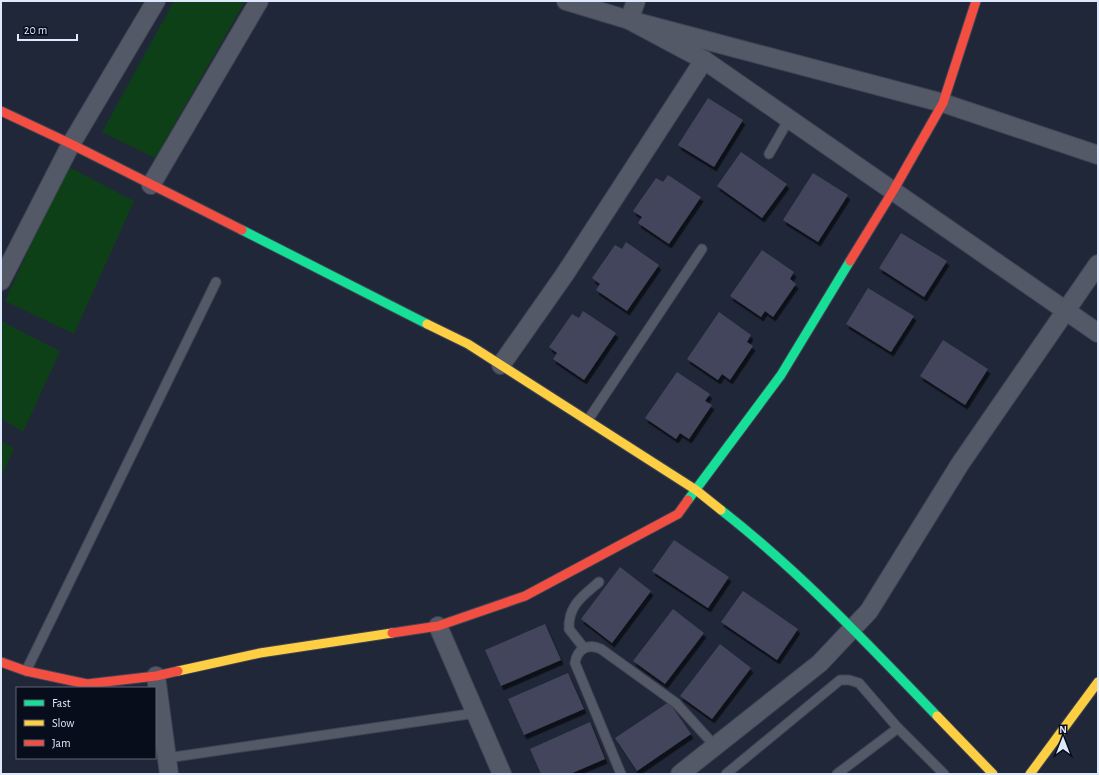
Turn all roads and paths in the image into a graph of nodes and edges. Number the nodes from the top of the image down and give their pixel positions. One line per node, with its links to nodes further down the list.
1 (156, 1): 11 (street)
2 (259, 1): 14 (street)
3 (566, 1): 6 (street)
4 (636, 1): 6 (street)
5 (976, 1): 8 (street)
6 (629, 20): 7 (street); 8 (street)
7 (704, 60): 10 (street); 22 (street)
8 (943, 102): 13 (street); 15 (street)
9 (1, 111): 11 (street)
10 (790, 120): 12 (lane); 15 (street)
11 (70, 144): 14 (street); 18 (street)
12 (769, 154)
13 (1098, 155)
14 (151, 185): 22 (street)
15 (893, 191): 20 (street); 24 (street)
16 (702, 249): 23 (lane)
17 (1098, 264): 20 (street)
18 (1, 281)
19 (216, 282): 30 (lane)
20 (1065, 311): 21 (street); 27 (street)
21 (1098, 334)
22 (501, 365): 23 (street)
23 (588, 420): 24 (street)
24 (696, 490): 26 (street); 27 (street)
25 (599, 582): 28 (lane)
26 (438, 626): 31 (street); 33 (street)
27 (853, 628): 35 (street); 43 (street)
28 (584, 648): 35 (lane); 38 (lane)
29 (1, 662): 30 (street)
30 (26, 671): 31 (street)
31 (156, 676): 36 (street)
32 (1098, 682): 44 (street)
33 (476, 713): 36 (lane); 37 (street)
34 (898, 728): 40 (lane); 41 (lane); 42 (lane)
35 (715, 746): 39 (street)
36 (168, 766)
37 (502, 774)
38 (621, 774)
39 (680, 774)
40 (726, 774)
41 (837, 774)
42 (944, 774)
43 (993, 774)
44 (1030, 774)

